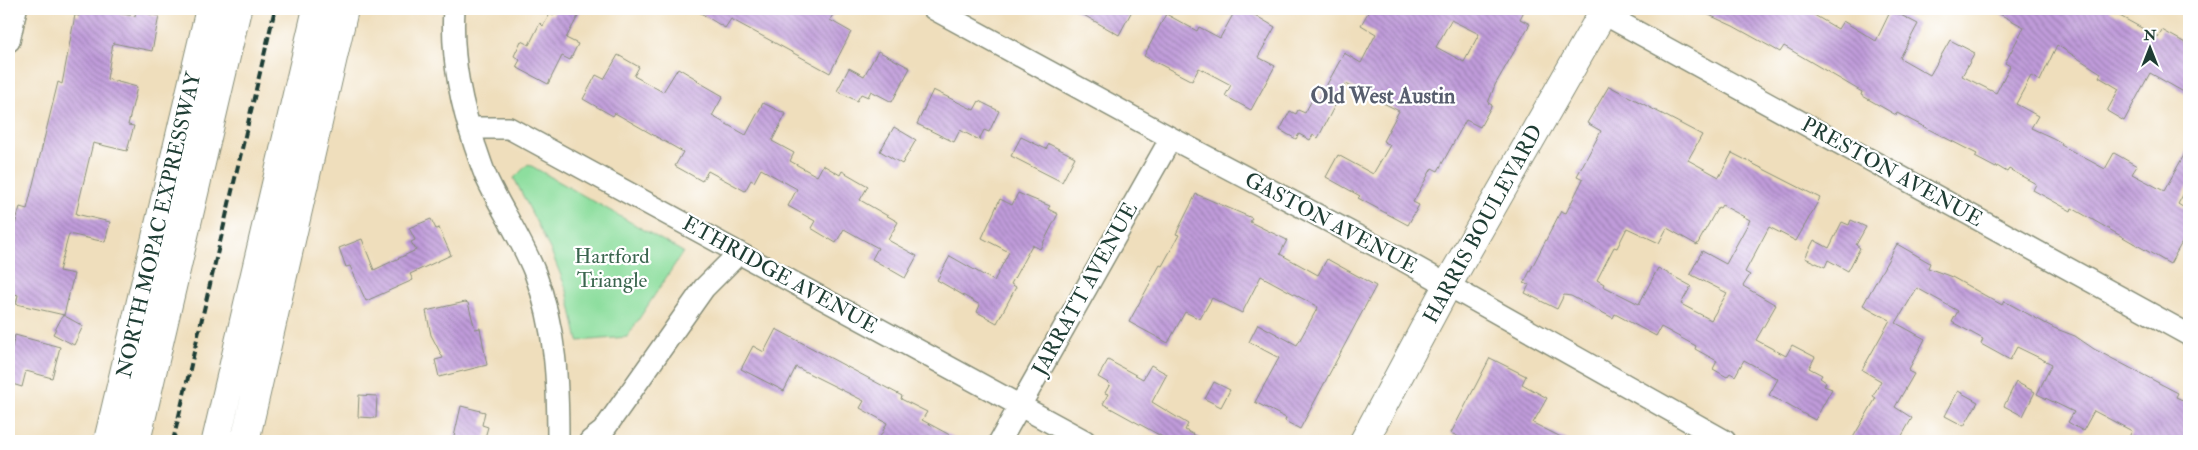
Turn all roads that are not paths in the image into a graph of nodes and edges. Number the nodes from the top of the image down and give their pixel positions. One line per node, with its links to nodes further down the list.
1 (16, 9): 9 (street)
2 (210, 9): 16 (main road, NORTH MOPAC EXPRESSWAY)
3 (238, 9): 17 (main road)
4 (317, 9): 18 (main road)
5 (344, 9): 19 (main road)
6 (454, 9): 10 (street)
7 (934, 9): 11 (street, GASTON AVENUE)
8 (1601, 10): 13 (main road, HARRIS BOULEVARD); 14 (street, PRESTON AVENUE)
9 (9, 40)
10 (469, 128): 12 (street, ETHRIDGE AVENUE); 20 (street)
11 (1170, 138): 13 (street, GASTON AVENUE); 15 (street, JARRATT AVENUE)
12 (739, 253): 15 (street, ETHRIDGE AVENUE); 21 (street)
13 (1447, 286): 24 (main road, HARRIS BOULEVARD); 25 (street, GASTON AVENUE)
14 (2189, 335)
15 (1020, 405): 22 (street, JARRATT AVENUE); 23 (street, ETHRIDGE AVENUE)
16 (108, 441)
17 (136, 441)
18 (216, 441)
19 (244, 441)
20 (558, 441)
21 (590, 441)
22 (1000, 441)
23 (1086, 441)
24 (1364, 441)
25 (1724, 441)

